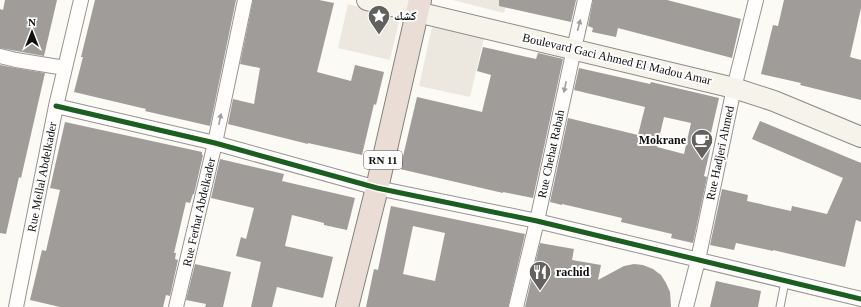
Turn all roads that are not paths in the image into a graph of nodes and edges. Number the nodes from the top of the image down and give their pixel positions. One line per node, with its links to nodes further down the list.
1 (81, 0): 9 (street, Rue Mellal Abdelkader)
2 (245, 0): 13 (street, Rue Ferhat Abdelkader, one-way to 2)
3 (367, 0): 6 (main road, Boulevard Gaci Ahmed El Madou Amar)
4 (586, 0): 7 (street, Rue Chehat Rabah, one-way to 4)
5 (756, 0): 10 (street, Rue Hadjeri Ahmed)
6 (419, 6): 7 (main road, Boulevard Gaci Ahmed El Madou Amar); 14 (highway, RN 11)
7 (574, 49): 10 (main road, Boulevard Gaci Ahmed El Madou Amar); 15 (street, Rue Chehat Rabah, one-way to 15)
8 (0, 56): 9 (street)
9 (65, 68): 11 (street, Rue Mellal Abdelkader)
10 (734, 88): 12 (main road, Boulevard Gaci Ahmed El Madou Amar); 16 (street, Rue Hadjeri Ahmed)
11 (56, 106): 13 (street); 19 (street, Rue Mellal Abdelkader)
12 (861, 137)
13 (216, 143): 14 (street); 20 (street, Rue Ferhat Abdelkader)
14 (377, 188): 15 (street); 21 (highway, RN 11)
15 (537, 221): 16 (street); 22 (street, Rue Chehat Rabah)
16 (698, 260): 17 (street); 23 (street, Rue Hadjeri Ahmed)
17 (785, 282): 18 (street); 24 (lane)
18 (861, 299)
19 (16, 307)
20 (176, 307)
21 (347, 307)
22 (516, 307)
23 (686, 307)
24 (780, 307)

